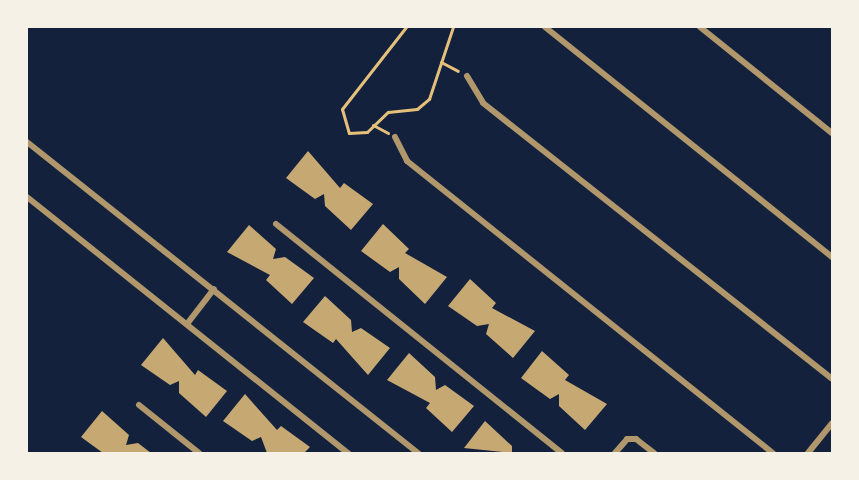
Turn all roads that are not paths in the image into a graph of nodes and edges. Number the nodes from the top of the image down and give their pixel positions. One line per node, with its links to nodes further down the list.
1 (545, 27): 9 (street)
2 (700, 27): 4 (street)
3 (467, 76): 12 (street)
4 (832, 133)
5 (395, 137): 21 (street)
6 (27, 142): 10 (street)
7 (27, 197): 11 (street)
8 (276, 224): 18 (street)
9 (832, 257)
10 (214, 289): 11 (street); 17 (street)
11 (187, 324): 16 (street)
12 (832, 379)
13 (139, 405): 15 (street)
14 (832, 423): 22 (street)
15 (199, 453)
16 (348, 453)
17 (418, 453)
18 (562, 453)
19 (615, 453): 20 (street)
20 (654, 453)
21 (774, 453)
22 (808, 453)

